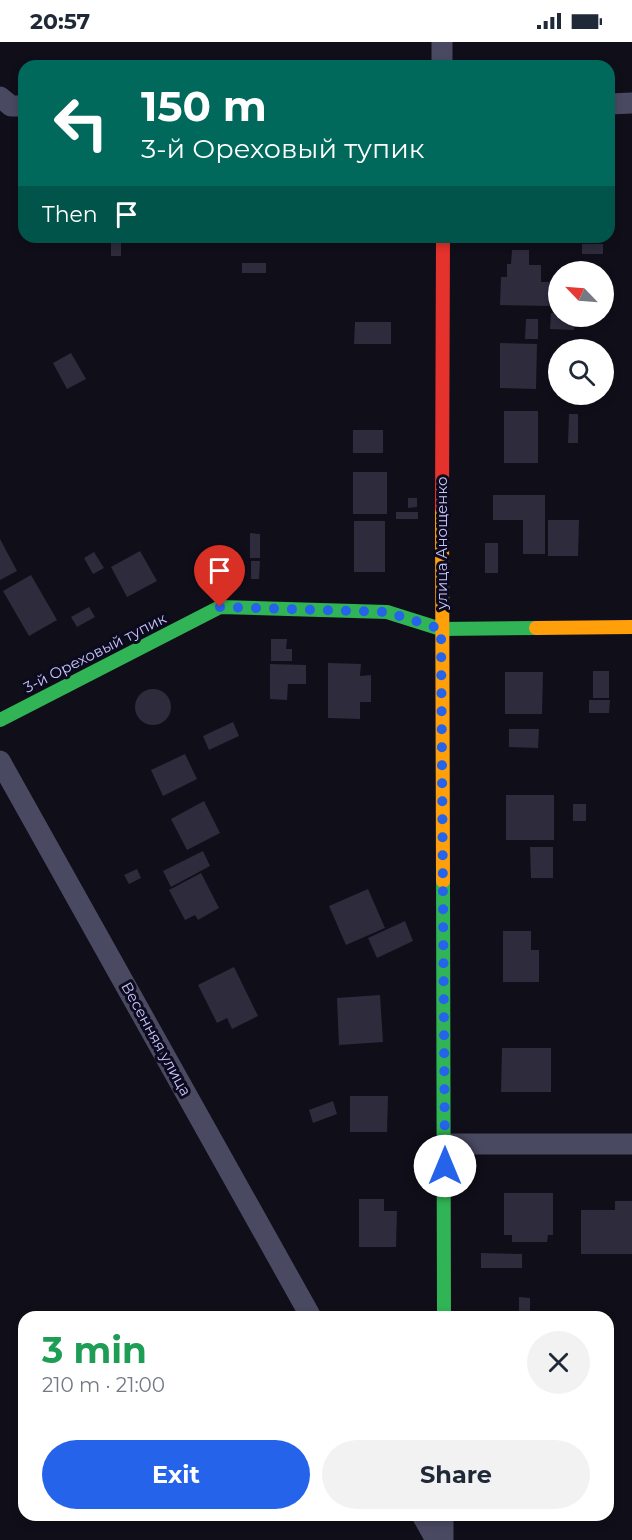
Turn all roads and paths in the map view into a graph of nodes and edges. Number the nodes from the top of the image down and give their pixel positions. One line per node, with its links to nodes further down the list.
1 (442, 42): 2 (street)
2 (442, 60)
3 (0, 97): 6 (street)
4 (615, 104): 5 (street)
5 (632, 104)
6 (18, 106)
7 (442, 243): 9 (street, улица Анощенко)
8 (632, 627): 9 (street, 3-й Ореховый тупик)
9 (441, 629): 10 (street, 3-й Ореховый тупик); 12 (street, улица Анощенко)
10 (0, 720)
11 (0, 761): 14 (street, Весенняя улица)
12 (445, 1144): 13 (street); 15 (street, улица Анощенко)
13 (632, 1144)
14 (308, 1311)
15 (444, 1311)
16 (425, 1521): 18 (street)
17 (443, 1521): 19 (street)
18 (436, 1540)
19 (443, 1540)

